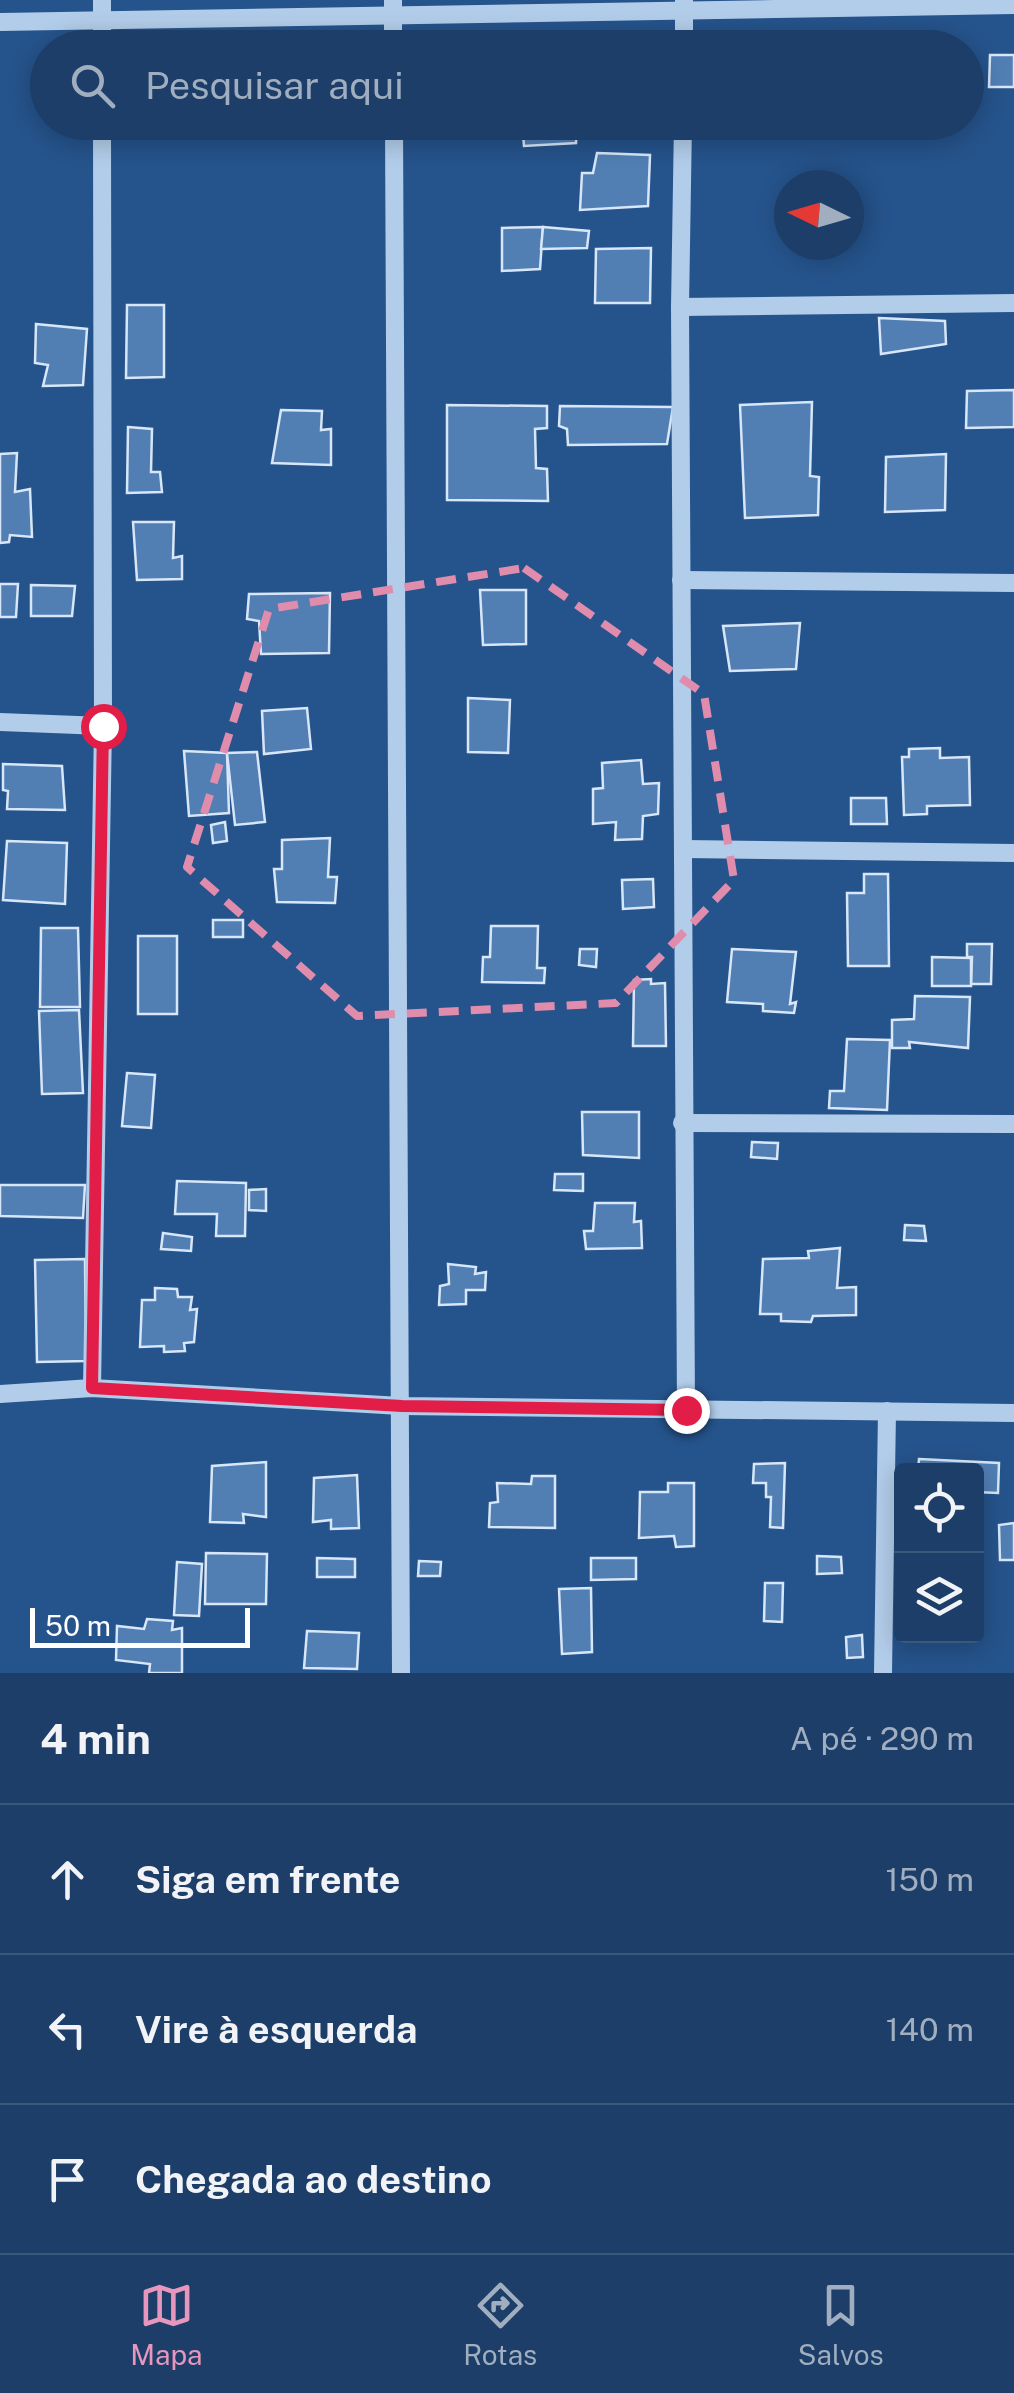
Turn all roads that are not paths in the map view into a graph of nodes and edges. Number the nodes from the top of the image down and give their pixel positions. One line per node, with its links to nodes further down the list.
1 (946, 2): 2 (street); 3 (street)
2 (684, 5): 4 (street)
3 (1014, 5)
4 (393, 7): 5 (street)
5 (102, 10): 6 (street)
6 (0, 22)
7 (102, 140): 15 (street)
8 (394, 140): 22 (street)
9 (683, 140): 11 (street)
10 (1014, 303): 11 (street)
11 (680, 307): 12 (street)
12 (681, 580): 13 (street); 16 (street)
13 (1014, 583)
14 (0, 722): 15 (street)
15 (103, 726): 20 (street)
16 (683, 849): 17 (street); 18 (street)
17 (1014, 853)
18 (682, 1123): 19 (street); 23 (street)
19 (1014, 1124)
20 (92, 1388): 21 (street); 22 (street)
21 (0, 1394)
22 (402, 1406): 23 (street); 26 (street)
23 (686, 1410): 24 (street)
24 (887, 1411): 25 (street); 27 (street)
25 (1014, 1413)
26 (400, 1673)
27 (883, 1673)

